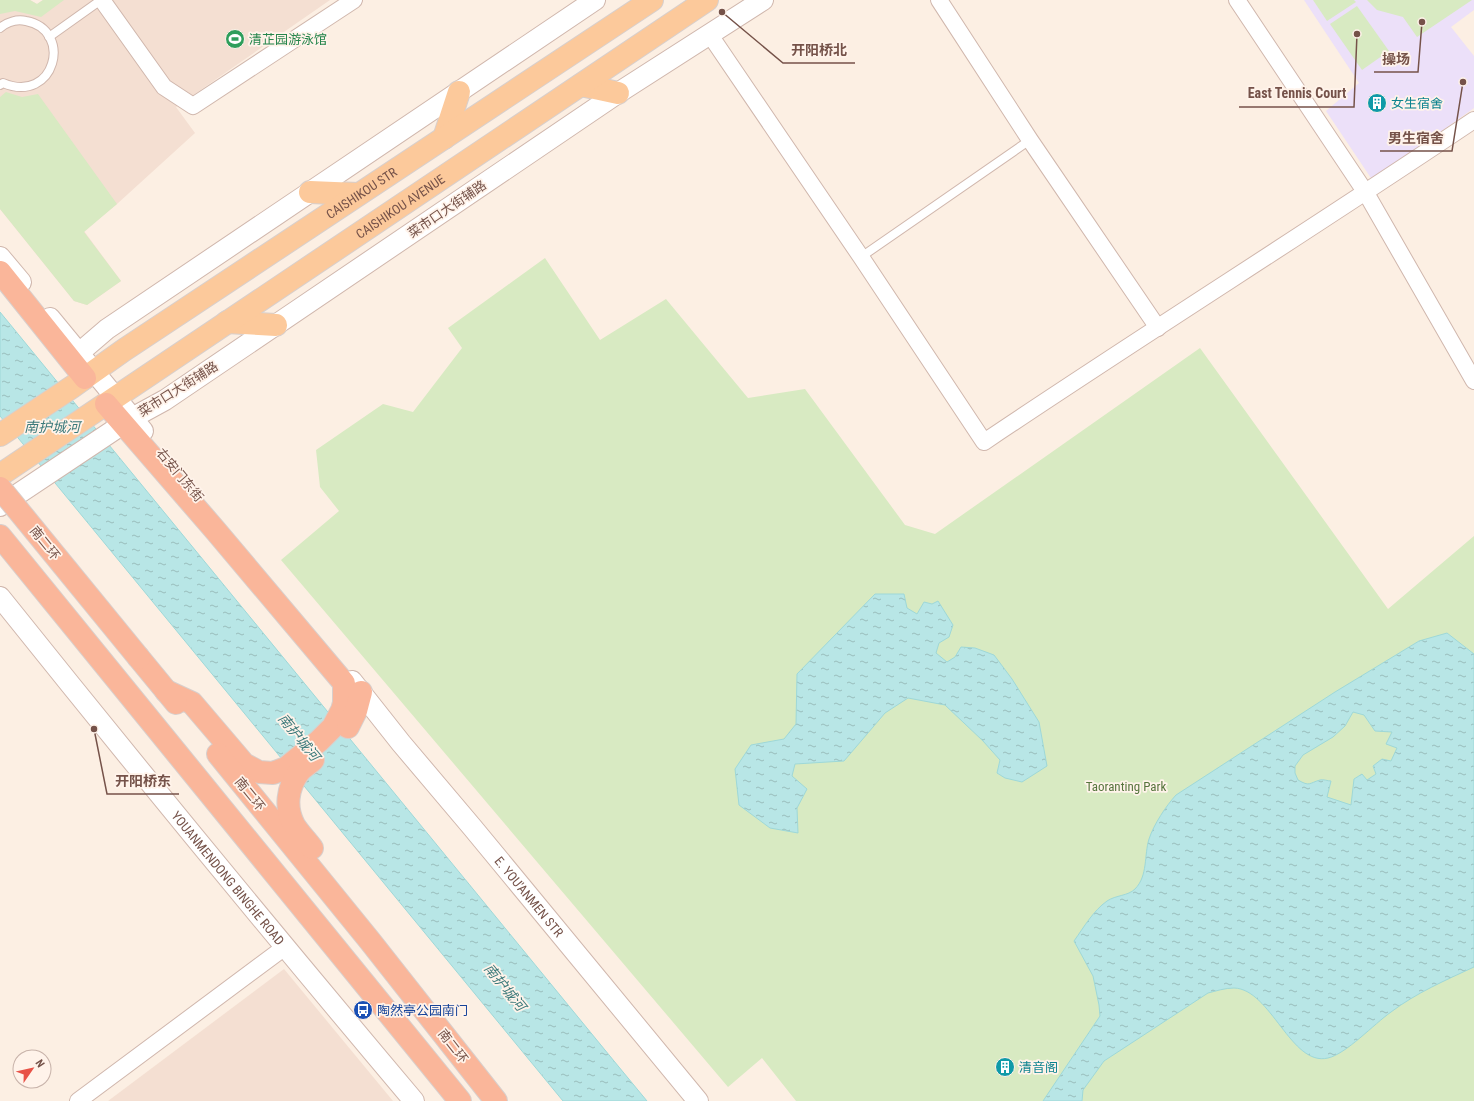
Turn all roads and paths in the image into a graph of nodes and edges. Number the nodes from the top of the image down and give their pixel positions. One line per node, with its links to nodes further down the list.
1 (101, 0): 2 (street); 11 (lane)
2 (354, 0)
3 (595, 0): 14 (street)
4 (652, 0): 17 (main road, CAISHIKOU STR)
5 (707, 0): 13 (main road, CAISHIKOU AVENUE)
6 (762, 0): 10 (street, 菜市口大街辅路)
7 (939, 0): 18 (street)
8 (1237, 0): 20 (street)
9 (0, 28): 11 (lane)
10 (710, 35): 15 (street, 菜市口大街辅路); 22 (street)
11 (49, 37): 12 (lane)
12 (0, 85)
13 (581, 85): 15 (main road); 25 (main road, CAISHIKOU AVENUE)
14 (458, 92): 17 (main road); 19 (street)
15 (618, 93): 26 (street, 菜市口大街辅路)
16 (1474, 120): 20 (street)
17 (444, 138): 21 (main road, CAISHIKOU STR)
18 (1030, 140): 22 (lane); 27 (street)
19 (310, 192): 21 (main road); 28 (street)
20 (1366, 192): 27 (street); 30 (street)
21 (358, 194): 29 (main road, CAISHIKOU STR)
22 (861, 256): 27 (street)
23 (0, 257): 28 (street)
24 (0, 272): 29 (highway)
25 (227, 322): 26 (main road); 31 (main road, CAISHIKOU AVENUE)
26 (276, 325): 32 (street, 菜市口大街辅路)
27 (1158, 328)
28 (79, 353): 29 (street)
29 (84, 379): 31 (street); 33 (main road, CAISHIKOU STR)
30 (1474, 380)
31 (105, 405): 32 (highway); 34 (main road, CAISHIKOU AVENUE)
32 (121, 426): 34 (street, 菜市口大街辅路); 39 (street, 右安门东街); 40 (highway)
33 (0, 435)
34 (6, 482): 35 (street, 菜市口大街辅路); 38 (highway, 南二环, bridge)
35 (0, 506)
36 (0, 536): 45 (highway)
37 (0, 597): 42 (street, YOUANMENDONG BINGHE ROAD)
38 (166, 691): 40 (highway); 41 (highway, 南二环)
39 (361, 692): 40 (highway); 47 (street, E. YOU'ANMEN STR)
40 (347, 715): 41 (highway)
41 (370, 941): 46 (highway, 南二环)
42 (285, 947): 43 (street); 44 (street, YOUANMENDONG BINGHE ROAD)
43 (78, 1101)
44 (414, 1101)
45 (460, 1101)
46 (496, 1101)
47 (698, 1101)

